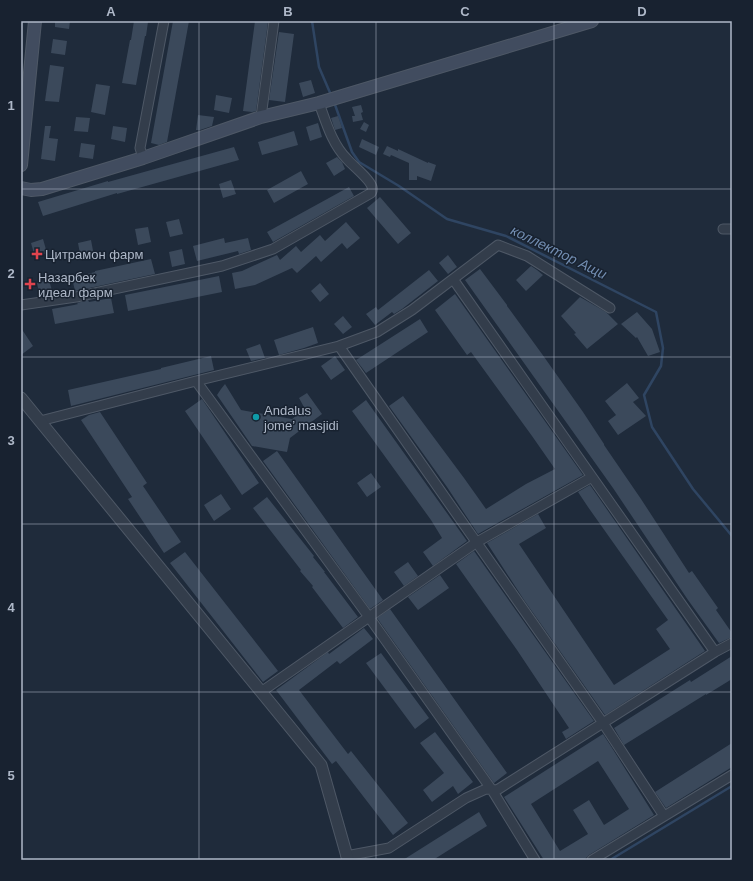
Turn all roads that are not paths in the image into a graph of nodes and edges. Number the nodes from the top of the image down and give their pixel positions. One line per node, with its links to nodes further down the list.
1 (35, 21): 7 (main road)
2 (164, 21): 8 (street)
3 (274, 21): 6 (street)
4 (592, 21): 5 (main road)
5 (322, 102): 6 (main road); 12 (street)
6 (261, 117): 8 (main road)
7 (23, 120): 9 (main road)
8 (142, 158): 10 (main road)
9 (21, 165)
10 (21, 188)
11 (453, 279): 13 (street); 14 (street); 18 (street)
12 (21, 305)
13 (610, 308)
14 (339, 346): 15 (street); 19 (street)
15 (196, 381): 17 (street); 20 (street)
16 (21, 398): 17 (street)
17 (40, 421): 23 (street)
18 (592, 477): 19 (street); 22 (street)
19 (477, 542): 20 (street); 24 (street)
20 (369, 617): 23 (street); 26 (street)
21 (732, 643): 22 (street)
22 (715, 652): 24 (street)
23 (261, 692): 28 (street)
24 (603, 723): 26 (street); 27 (street)
25 (732, 775): 27 (street)
26 (492, 790): 28 (street); 29 (street)
27 (664, 816): 30 (street)
28 (347, 858)
29 (535, 860)
30 (592, 860)

